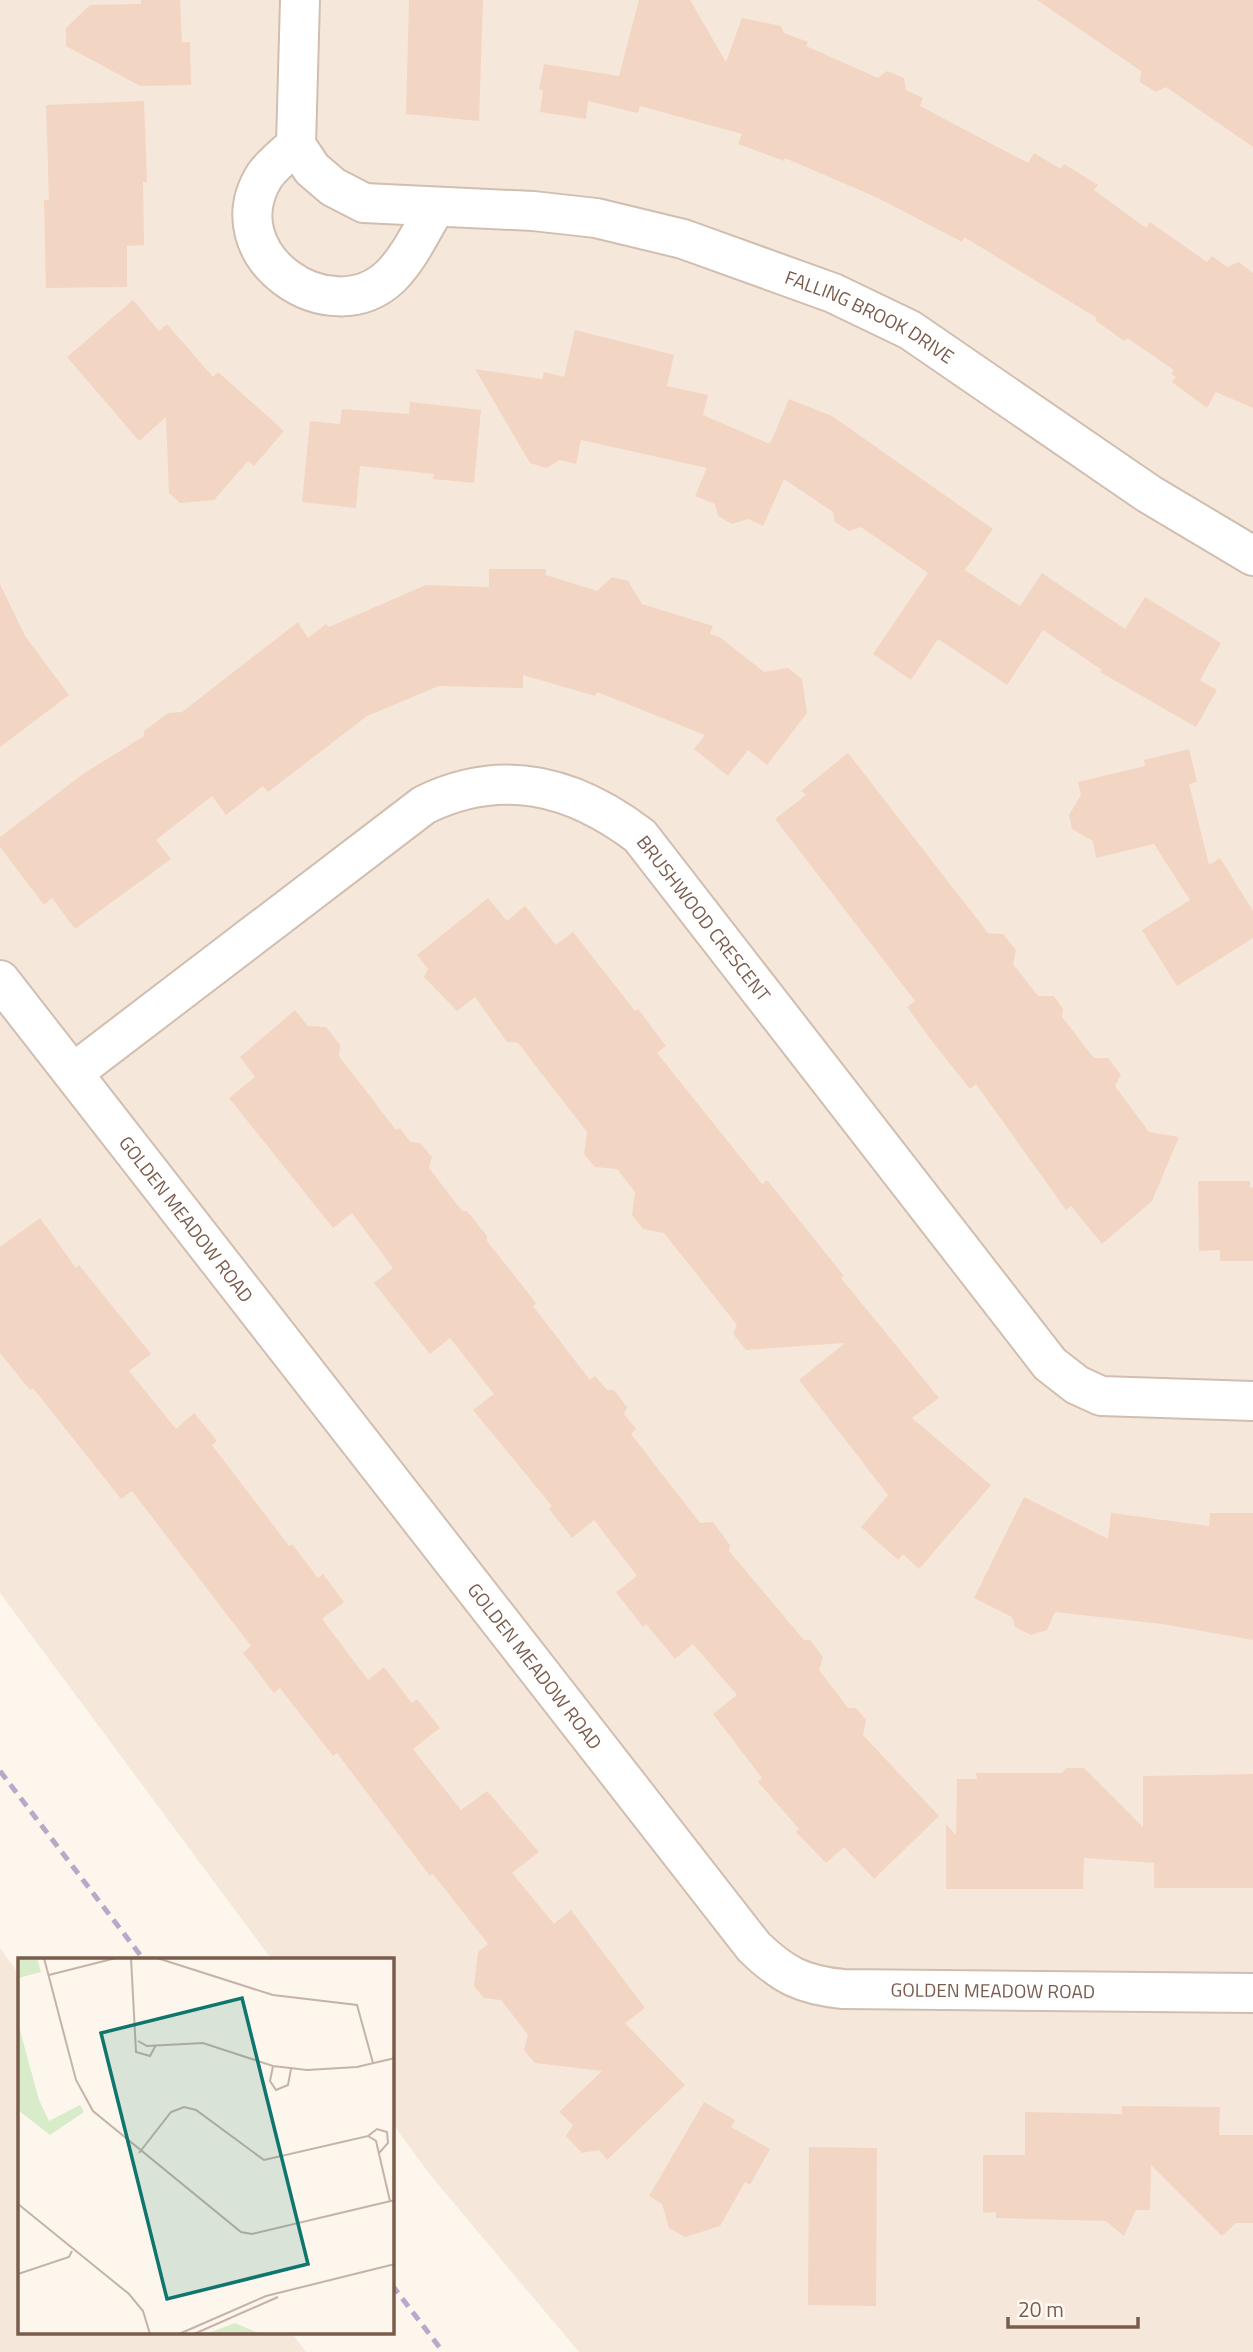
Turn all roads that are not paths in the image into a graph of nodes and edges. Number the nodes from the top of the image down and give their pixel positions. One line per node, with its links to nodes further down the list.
1 (300, 0): 2 (street)
2 (296, 145): 3 (street, FALLING BROOK DRIVE); 3 (street)
3 (435, 208): 4 (street, FALLING BROOK DRIVE)
4 (1253, 556)
5 (0, 980): 6 (street, GOLDEN MEADOW ROAD)
6 (73, 1073): 7 (street, BRUSHWOOD CRESCENT); 8 (street, GOLDEN MEADOW ROAD)
7 (1253, 1401)
8 (1253, 1993)

